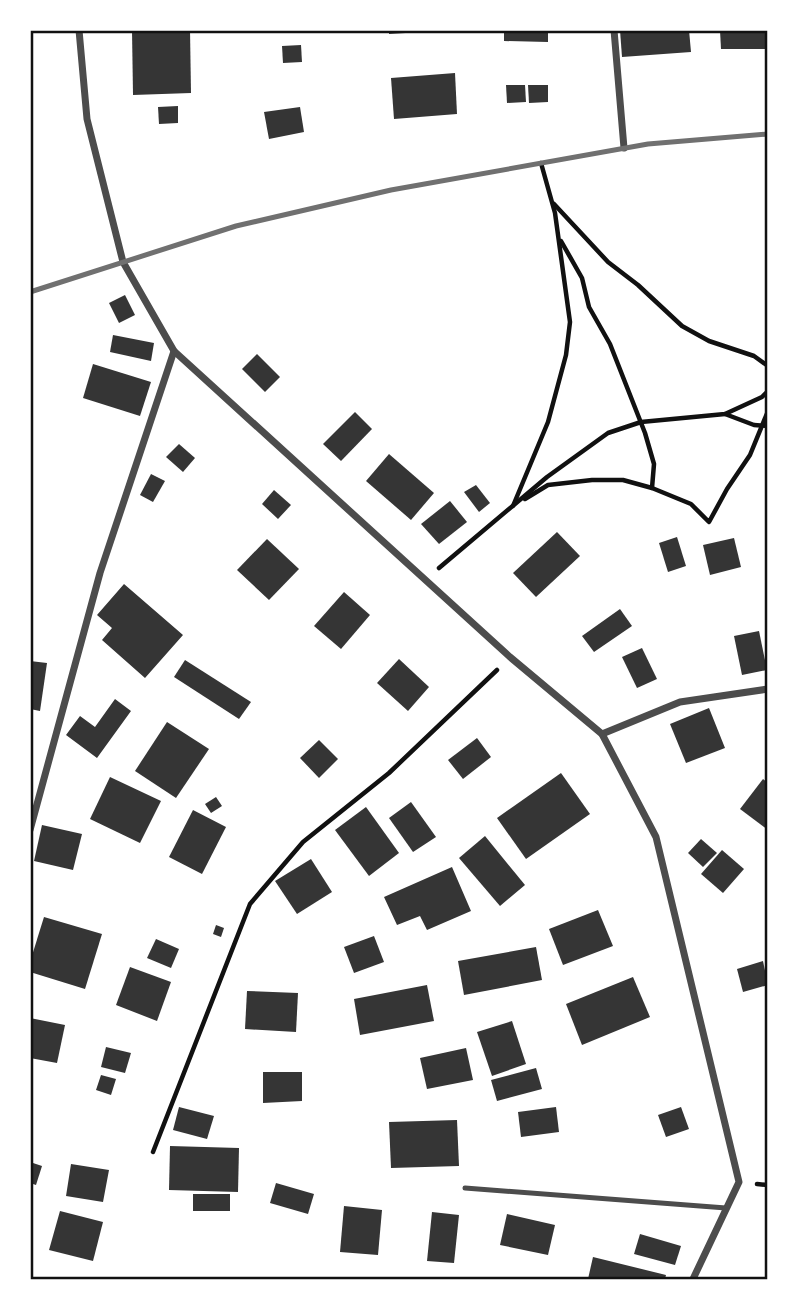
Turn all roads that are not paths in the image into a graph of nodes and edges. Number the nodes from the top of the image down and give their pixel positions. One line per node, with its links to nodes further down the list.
1 (79, 30): 4 (street)
2 (614, 30): 3 (street)
3 (624, 148)
4 (174, 351): 6 (street); 7 (street)
5 (768, 689): 6 (street)
6 (602, 734): 9 (street)
7 (30, 830)
8 (466, 1188): 9 (lane)
9 (726, 1209): 10 (street)
10 (693, 1279)

